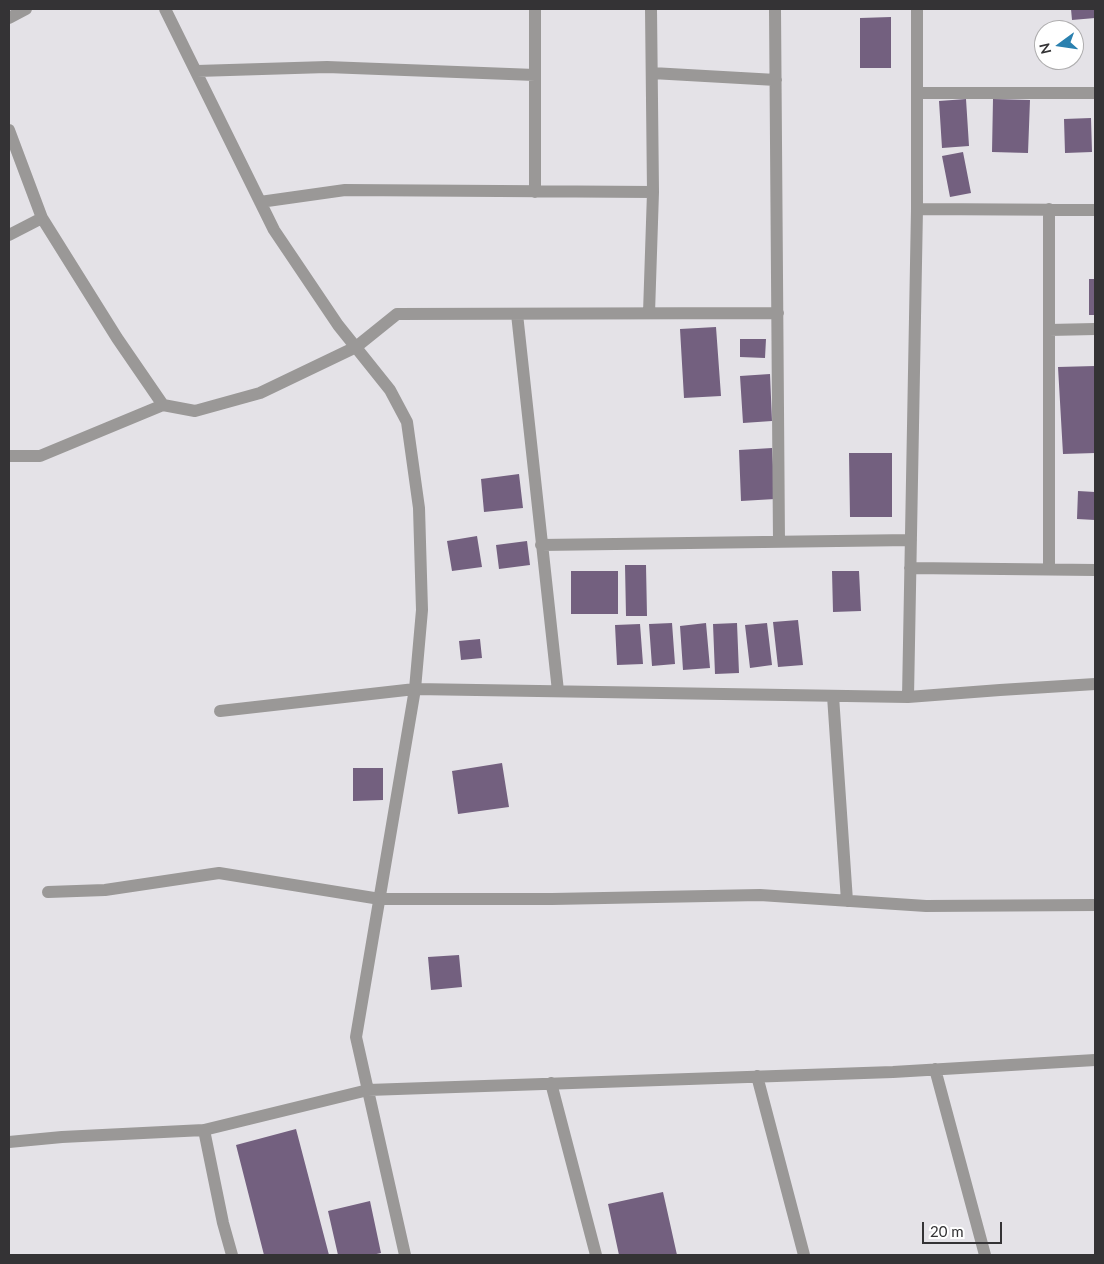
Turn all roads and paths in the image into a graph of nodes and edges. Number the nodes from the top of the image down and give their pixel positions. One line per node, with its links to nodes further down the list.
1 (26, 9): 7 (street)
2 (165, 9): 8 (street)
3 (535, 9): 10 (street)
4 (651, 9): 9 (street)
5 (775, 9): 11 (street)
6 (917, 9): 12 (street)
7 (9, 18)
8 (197, 72): 10 (street); 17 (street)
9 (652, 73): 11 (street); 16 (street)
10 (535, 75): 15 (street)
11 (776, 80): 24 (street)
12 (917, 93): 13 (street); 18 (street)
13 (1095, 93)
14 (9, 130): 21 (street)
15 (535, 192): 16 (street); 17 (street)
16 (653, 192): 23 (street)
17 (260, 202): 28 (street)
18 (917, 209): 19 (street); 31 (street)
19 (1049, 209): 20 (street); 27 (street)
20 (1095, 210)
21 (42, 218): 22 (street); 29 (street)
22 (9, 235)
23 (649, 313): 24 (street); 25 (street)
24 (778, 313): 32 (street)
25 (517, 314): 28 (street); 33 (street)
26 (1095, 329): 27 (street)
27 (1049, 330): 35 (street)
28 (356, 347): 29 (street); 38 (street)
29 (163, 405): 30 (street)
30 (9, 456)
31 (911, 540): 32 (street); 34 (street)
32 (779, 542): 33 (street)
33 (541, 545): 39 (street)
34 (910, 568): 35 (street); 41 (street)
35 (1049, 569): 36 (street)
36 (1095, 570)
37 (1095, 684): 41 (street)
38 (415, 689): 39 (street); 42 (street); 44 (street)
39 (558, 691): 40 (street)
40 (833, 696): 41 (street); 45 (street)
41 (908, 697)
42 (220, 711)
43 (48, 892): 44 (street)
44 (380, 899): 45 (street); 51 (street)
45 (847, 901): 46 (street)
46 (1095, 905)
47 (1095, 1060): 48 (street)
48 (935, 1069): 49 (street); 58 (street)
49 (757, 1076): 50 (street); 57 (street)
50 (551, 1083): 51 (street); 56 (street)
51 (368, 1090): 52 (street); 55 (street)
52 (204, 1130): 53 (street); 54 (street)
53 (9, 1142)
54 (232, 1255)
55 (406, 1255)
56 (596, 1255)
57 (804, 1255)
58 (985, 1255)

